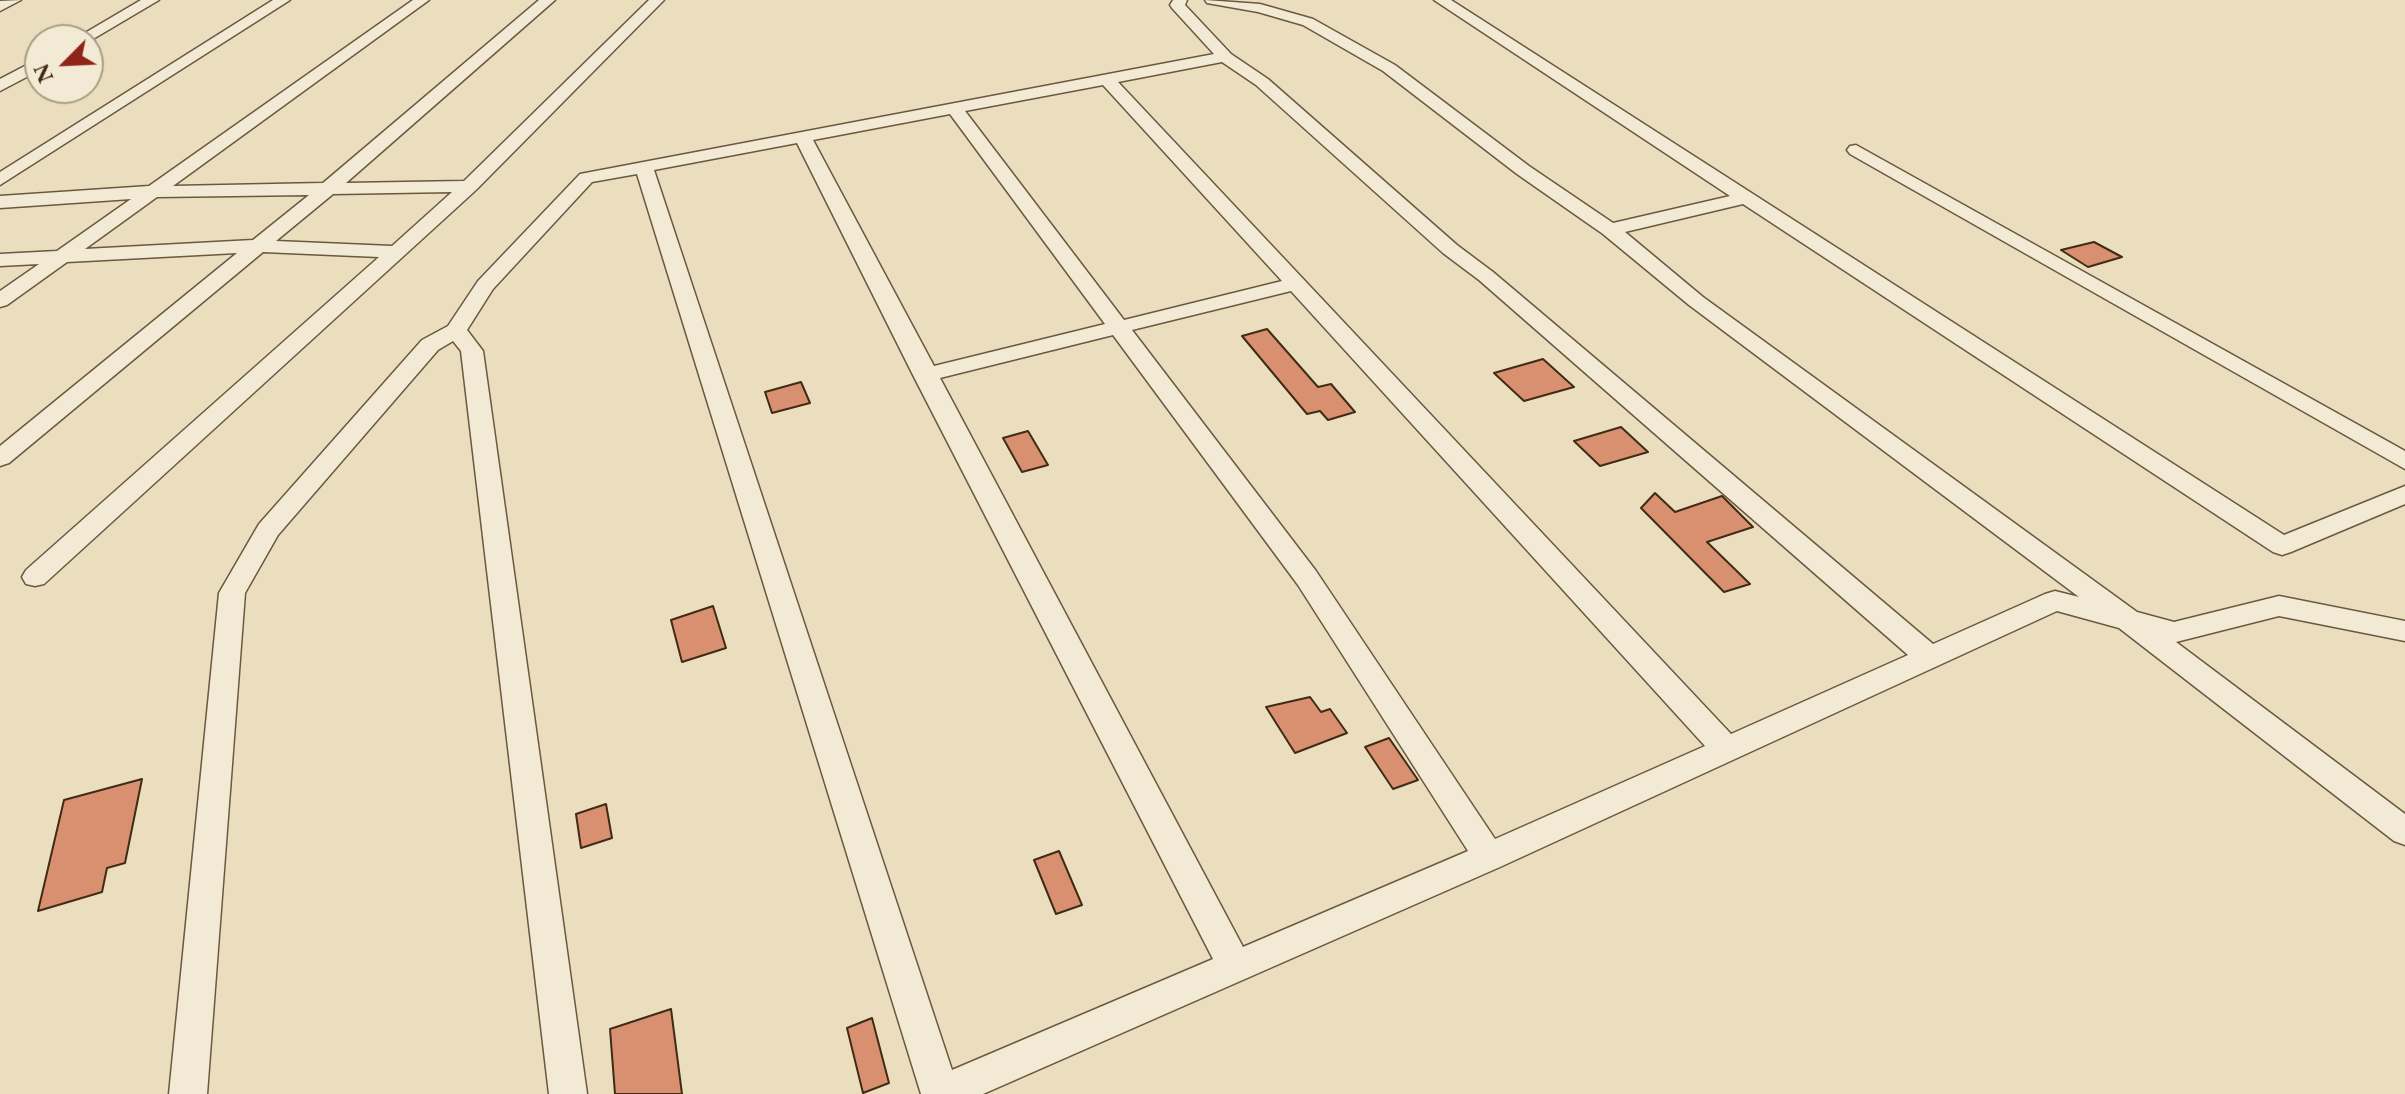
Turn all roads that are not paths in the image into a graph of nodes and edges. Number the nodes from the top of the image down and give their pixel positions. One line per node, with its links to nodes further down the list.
1 (14, 0): 10 (street)
2 (152, 0): 11 (street)
3 (283, 0): 20 (street)
4 (422, 0): 23 (street)
5 (548, 0): 22 (street)
6 (657, 0): 21 (street)
7 (1180, 0): 12 (street)
8 (1212, 0): 26 (street)
9 (1441, 0): 24 (street)
10 (0, 7)
11 (104, 27)
12 (1225, 57): 14 (street); 42 (street)
13 (24, 72): 15 (street)
14 (1106, 79): 16 (street); 31 (street)
15 (0, 86)
16 (954, 108): 17 (street); 33 (street)
17 (803, 137): 19 (street); 35 (street)
18 (1856, 150): 37 (street)
19 (644, 167): 34 (street); 49 (street)
20 (0, 180)
21 (469, 186): 22 (street); 28 (street)
22 (330, 187): 23 (street); 27 (street)
23 (149, 192): 25 (street); 29 (street)
24 (1746, 198): 26 (street); 38 (street)
25 (0, 202)
26 (1610, 230): 40 (street)
27 (256, 246): 28 (street); 29 (street); 36 (street)
28 (397, 252): 39 (street)
29 (63, 255): 30 (street); 32 (street)
30 (0, 260)
31 (1296, 284): 33 (street); 43 (street)
32 (0, 301)
33 (1117, 328): 35 (street); 45 (street)
34 (456, 330): 47 (street); 48 (street)
35 (924, 375): 46 (street)
36 (0, 458)
37 (2405, 461)
38 (2405, 494)
39 (35, 577)
40 (2128, 620): 41 (street); 42 (street); 44 (street)
41 (2405, 631)
42 (1930, 658): 43 (street)
43 (1727, 750): 45 (street)
44 (2405, 832)
45 (1489, 857): 46 (street)
46 (1235, 967): 49 (street)
47 (188, 1094)
48 (568, 1094)
49 (940, 1094)

